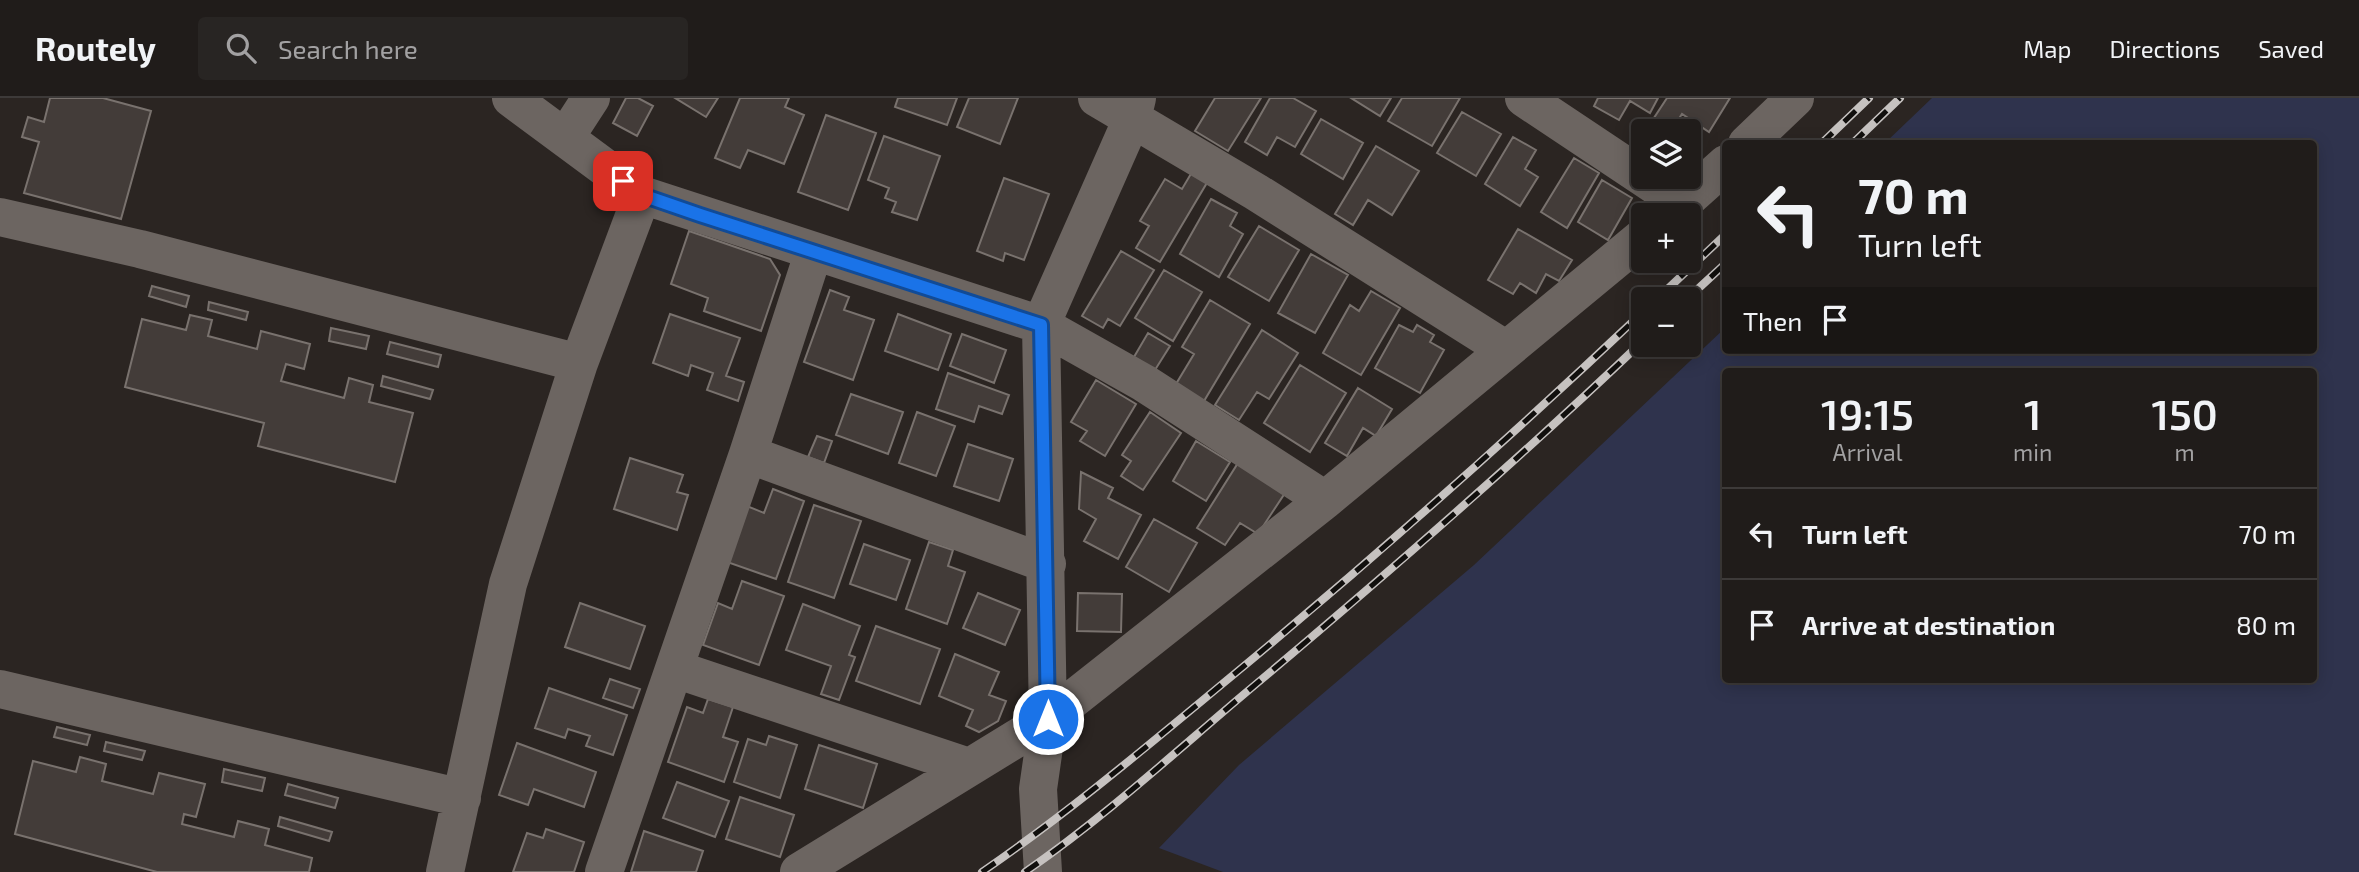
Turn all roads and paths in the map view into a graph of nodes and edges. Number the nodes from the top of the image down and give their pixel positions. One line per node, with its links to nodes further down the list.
1 (511, 98): 7 (street)
2 (591, 98): 7 (street)
3 (1097, 98): 6 (street)
4 (1795, 98): 8 (street)
5 (1528, 99): 11 (street)
6 (1135, 109): 16 (street); 17 (street)
7 (565, 138): 10 (street)
8 (1751, 140)
9 (1722, 168): 12 (street)
10 (642, 195): 15 (street); 18 (street)
11 (1667, 203)
12 (1684, 203)
13 (0, 217): 18 (street)
14 (1631, 247): 17 (street)
15 (814, 251): 16 (street); 19 (street)
16 (1041, 325): 20 (street); 21 (street)
17 (1505, 349): 20 (street)
18 (579, 363): 26 (street)
19 (748, 454): 21 (street); 22 (street)
20 (1325, 500): 24 (street)
21 (1047, 564): 24 (street)
22 (675, 669): 25 (street); 28 (street)
23 (0, 689): 26 (street)
24 (1048, 719): 25 (street); 30 (street)
25 (969, 767): 29 (street)
26 (462, 798): 27 (street)
27 (445, 872)
28 (604, 872)
29 (799, 872)
30 (1043, 872)

